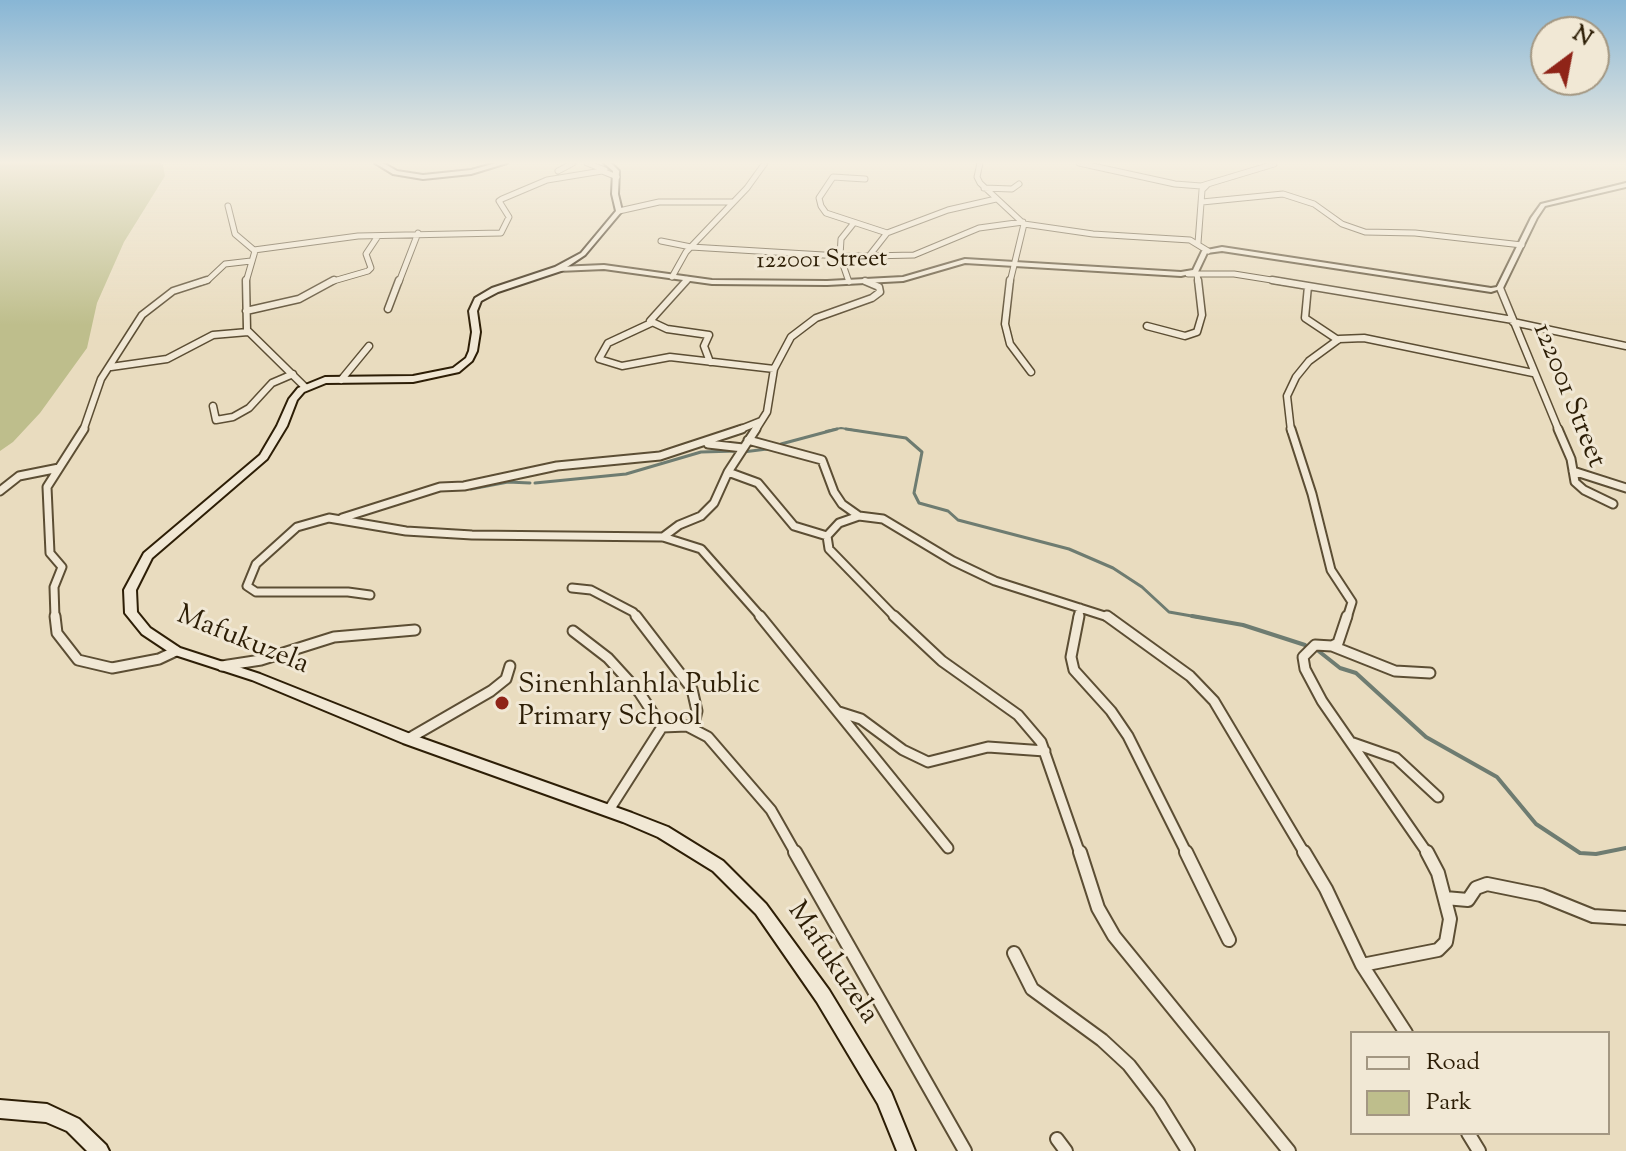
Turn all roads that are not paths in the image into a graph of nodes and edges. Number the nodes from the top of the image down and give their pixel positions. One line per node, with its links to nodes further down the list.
1 (231, 217): 20 (street)
2 (509, 217): 13 (street)
3 (614, 217): 26 (main road)
4 (719, 217): 19 (street)
5 (835, 217): 12 (street)
6 (930, 217): 14 (street)
7 (1017, 217): 11 (street)
8 (1201, 217): 17 (street)
9 (1332, 217): 18 (street)
10 (1535, 217): 18 (street)
11 (1024, 223): 17 (street); 23 (street); 25 (street)
12 (853, 224): 14 (street); 22 (street)
13 (418, 233): 15 (street); 35 (street)
14 (887, 233): 23 (street)
15 (378, 236): 20 (street); 36 (street)
16 (661, 241): 19 (street)
17 (1198, 243): 21 (street)
18 (1522, 245): 34 (street)
19 (691, 247): 22 (street); 29 (street)
20 (254, 250): 24 (street)
21 (1208, 251): 27 (street); 34 (street)
22 (840, 256): 23 (street); 32 (street)
23 (869, 256)
24 (251, 261): 36 (street); 45 (street)
25 (1012, 264): 27 (street, 122001 Street); 31 (street, 122001 Street); 47 (street)
26 (558, 269): 29 (street, 122001 Street); 50 (main road)
27 (1188, 274): 28 (street)
28 (1197, 274): 33 (street); 39 (street)
29 (672, 277): 30 (street, 122001 Street)
30 (687, 280): 32 (street, 122001 Street); 38 (street)
31 (865, 281): 32 (street, 122001 Street); 46 (street)
32 (849, 283)
33 (1308, 286): 37 (street); 41 (street)
34 (1500, 288): 37 (street, 122001 Street)
35 (388, 309)
36 (246, 311): 40 (street)
37 (1513, 321): 43 (street); 48 (street, 122001 Street)
38 (651, 323): 44 (street); 44 (street)
39 (1147, 326)
40 (248, 332): 45 (street); 49 (street)
41 (1338, 340): 48 (street); 72 (street)
42 (369, 346): 50 (street)
43 (1626, 346)
44 (710, 362): 46 (street)
45 (111, 367): 57 (street)
46 (774, 369): 53 (street)
47 (1031, 372)
48 (1533, 373): 58 (street, 122001 Street)
49 (293, 374): 51 (street); 52 (street)
50 (341, 380): 51 (main road)
51 (305, 387): 73 (main road, Mafukuzela)
52 (213, 406)
53 (761, 421): 54 (street); 55 (street)
54 (748, 440): 56 (street); 63 (street)
55 (703, 444): 56 (street); 64 (street)
56 (743, 448): 59 (street)
57 (60, 468): 61 (street); 73 (street)
58 (1573, 471): 60 (street); 62 (street, 122001 Street)
59 (728, 472): 65 (street); 66 (street)
60 (1626, 488)
61 (0, 491)
62 (1613, 504)
63 (859, 516): 65 (street); 69 (street)
64 (341, 518): 66 (street); 68 (street)
65 (827, 536): 82 (street)
66 (663, 537): 77 (street)
67 (572, 588): 79 (street)
68 (370, 595)
69 (1080, 608): 88 (street); 90 (street)
70 (415, 630): 74 (street)
71 (573, 631): 78 (street)
72 (1332, 646): 76 (street); 81 (street)
73 (176, 651): 74 (main road, Mafukuzela)
74 (222, 666): 80 (main road, Mafukuzela)
75 (510, 666): 80 (street)
76 (1430, 673)
77 (838, 712): 82 (street); 85 (street)
78 (662, 727): 79 (street); 84 (street)
79 (693, 728): 95 (street)
80 (408, 739): 84 (main road, Mafukuzela)
81 (1352, 743): 83 (street); 86 (street)
82 (1045, 751): 97 (street)
83 (1438, 797)
84 (609, 810): 94 (main road, Mafukuzela)
85 (948, 848)
86 (1445, 898): 87 (street); 90 (street)
87 (1626, 918)
88 (1229, 940)
89 (1014, 953): 96 (street)
90 (1362, 965): 91 (street)
91 (1405, 1031)
92 (0, 1109): 93 (main road)
93 (100, 1151)
94 (906, 1151)
95 (965, 1151)
96 (1188, 1151)
97 (1289, 1151)

